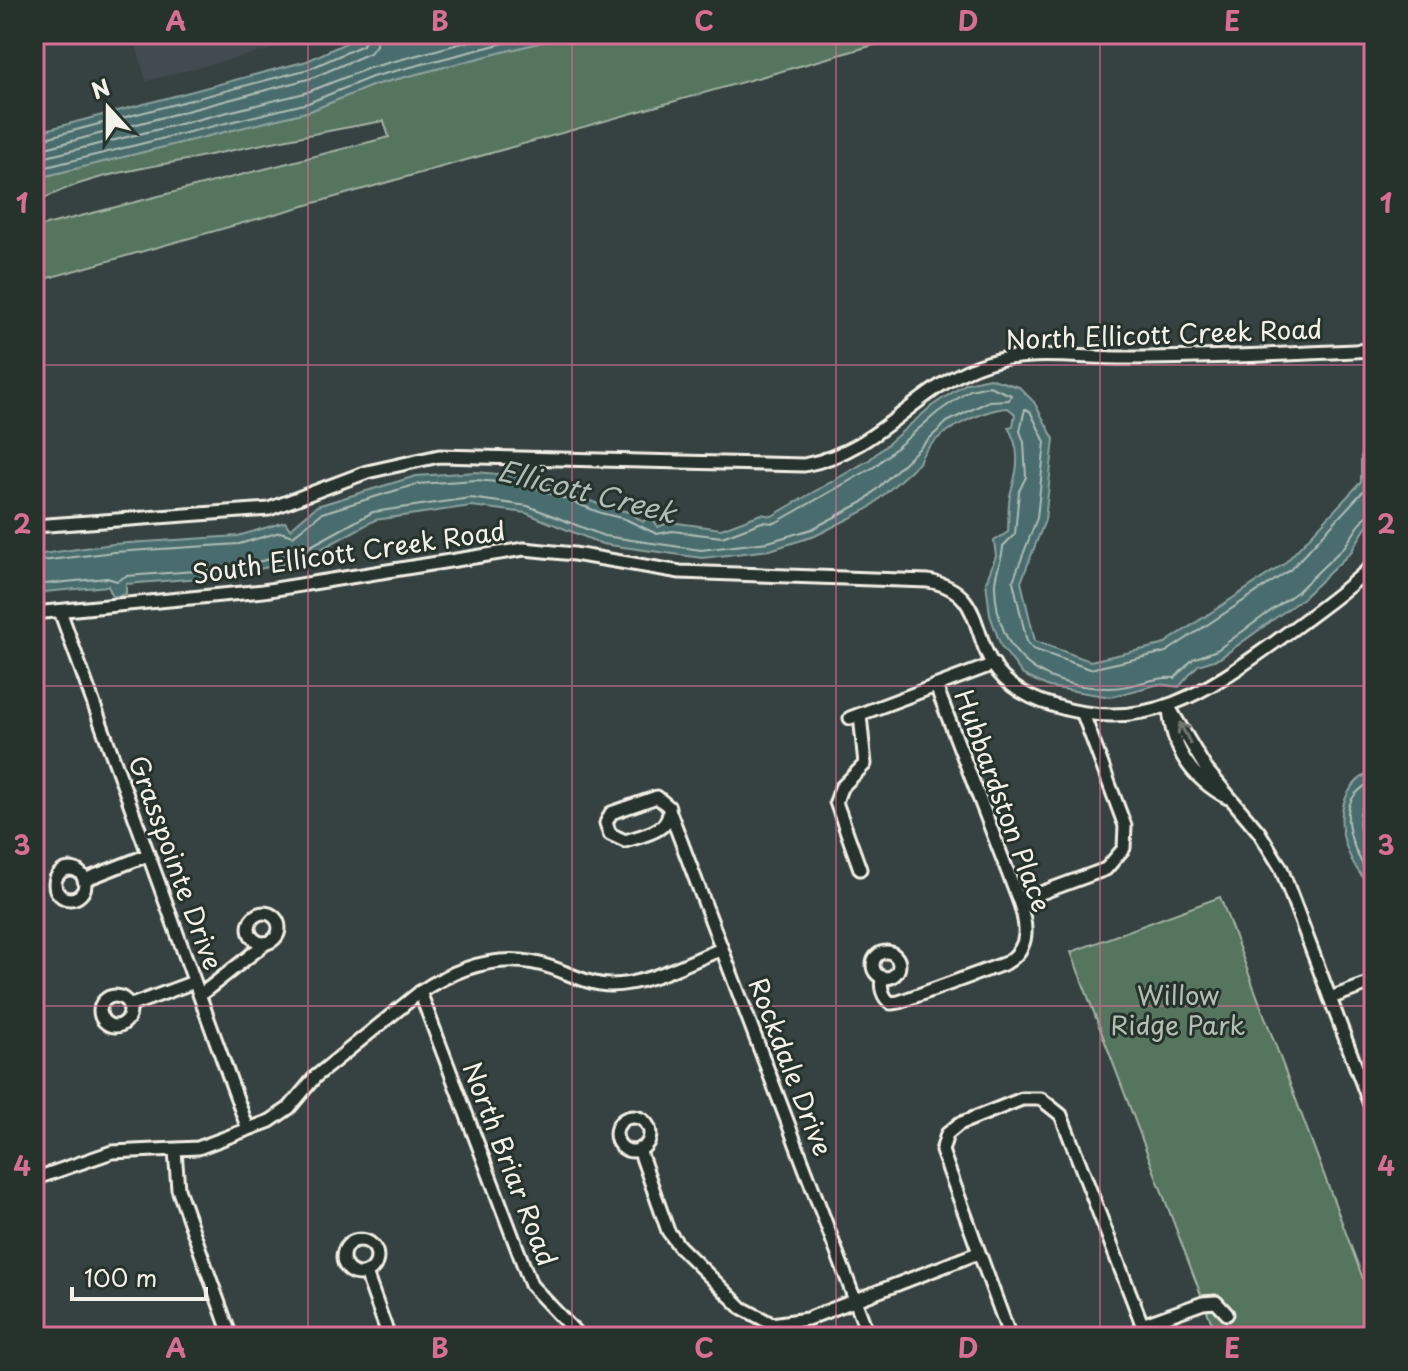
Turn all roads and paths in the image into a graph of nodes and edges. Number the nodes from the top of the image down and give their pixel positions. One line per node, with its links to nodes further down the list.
1 (1374, 350): 2 (street, North Ellicott Creek Road)
2 (34, 526)
3 (1374, 564): 8 (street, South Ellicott Creek Road)
4 (60, 611): 5 (street, South Ellicott Creek Road); 6 (street, South Ellicott Creek Road); 11 (street, Grasspointe Drive)
5 (34, 613)
6 (994, 664): 7 (street); 9 (street, South Ellicott Creek Road)
7 (936, 686): 12 (street); 14 (street, Hubbardston Place)
8 (1169, 707): 9 (street, South Ellicott Creek Road); 22 (street)
9 (1083, 714): 14 (street)
10 (670, 812): 10 (street); 16 (street, Rockdale Drive)
11 (148, 855): 13 (street); 18 (street, Grasspointe Drive)
12 (860, 869)
13 (84, 880)
14 (1019, 901): 17 (street, Hubbardston Place)
15 (266, 943): 21 (street)
16 (722, 949): 20 (street); 31 (street, Rockdale Drive)
17 (883, 977)
18 (194, 982): 21 (street, Grasspointe Drive); 23 (street)
19 (1374, 982): 22 (street)
20 (420, 992): 25 (street); 38 (street, North Briar Road)
21 (200, 995): 25 (street, Grasspointe Drive)
22 (1330, 998): 24 (street)
23 (129, 1006)
24 (1374, 1115)
25 (248, 1129): 27 (street)
26 (639, 1149): 31 (street)
27 (175, 1151): 28 (street); 36 (street)
28 (34, 1179)
29 (978, 1253): 31 (street); 35 (street); 40 (street)
30 (366, 1273): 37 (street)
31 (855, 1300): 39 (street, Rockdale Drive)
32 (34, 1309): 34 (street)
33 (1227, 1314): 35 (street)
34 (40, 1331)
35 (1145, 1331)
36 (231, 1337)
37 (389, 1337)
38 (580, 1337)
39 (869, 1337)
40 (1010, 1337)

